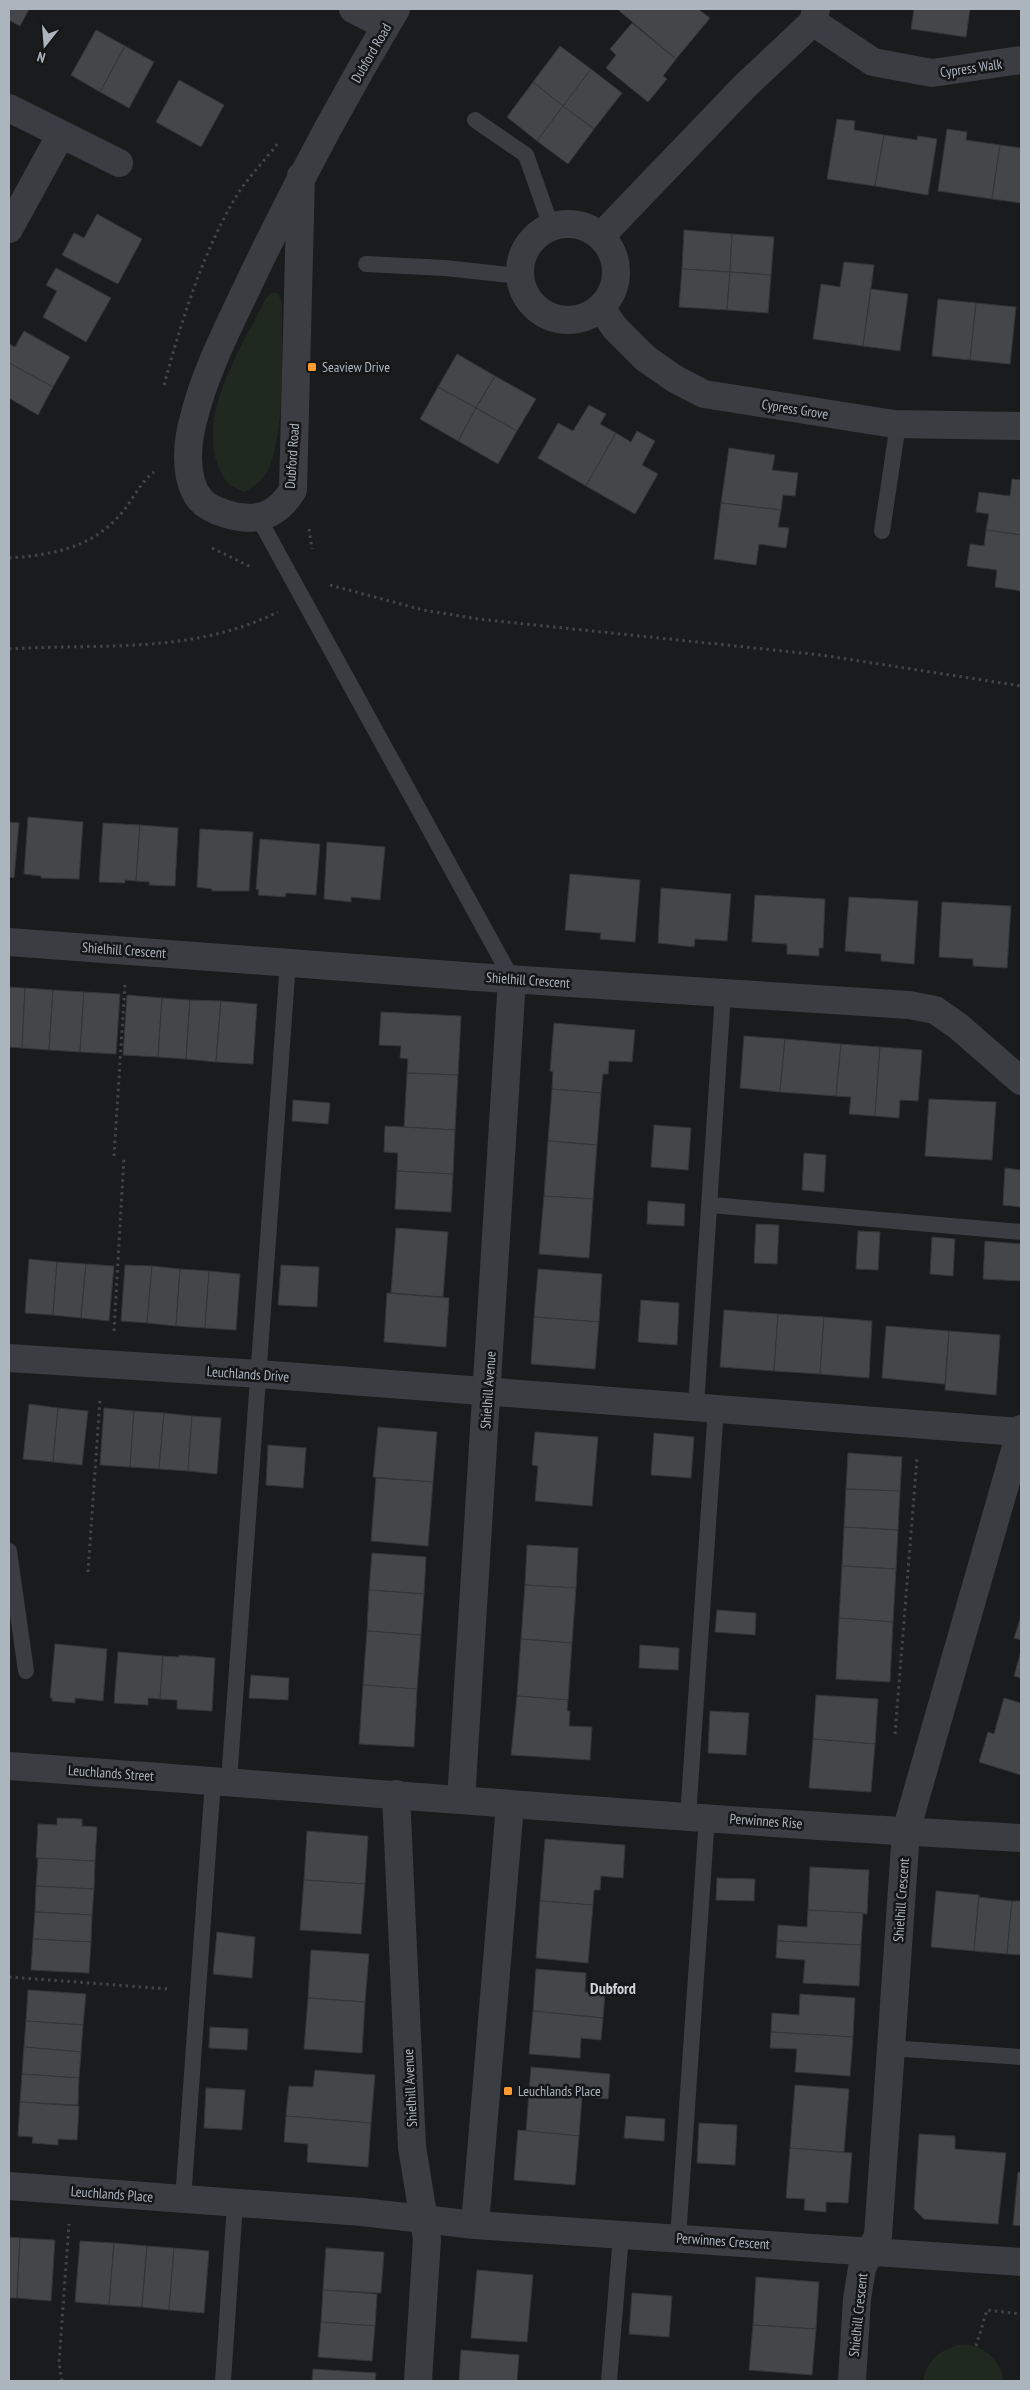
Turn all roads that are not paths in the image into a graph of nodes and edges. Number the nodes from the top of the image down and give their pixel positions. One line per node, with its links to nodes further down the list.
1 (353, 9): 3 (street)
2 (815, 15): 4 (street, Cypress Walk); 12 (street)
3 (391, 17): 9 (street, Dubford Road)
4 (1021, 60)
5 (9, 108): 7 (street)
6 (475, 120): 10 (lane)
7 (60, 136): 8 (street); 11 (street)
8 (119, 164)
9 (300, 176): 18 (street, Dubford Road); 18 (street, Dubford Road)
10 (551, 226): 12 (street); 14 (street)
11 (9, 229)
12 (601, 236): 15 (street)
13 (366, 264): 14 (lane)
14 (520, 276): 15 (street)
15 (601, 308): 16 (street, Cypress Grove)
16 (898, 424): 17 (street, Cypress Grove); 19 (lane)
17 (1021, 426)
18 (258, 517): 22 (lane)
19 (882, 531)
20 (9, 942): 21 (street, Shielhill Crescent)
21 (288, 962): 22 (street, Shielhill Crescent); 28 (lane)
22 (512, 979): 23 (street, Shielhill Crescent); 29 (street, Shielhill Avenue)
23 (723, 994): 24 (street, Shielhill Crescent); 25 (lane)
24 (1021, 1081)
25 (710, 1205): 26 (lane); 30 (lane)
26 (1021, 1232)
27 (9, 1358): 28 (street, Leuchlands Drive)
28 (259, 1374): 29 (street, Leuchlands Drive); 35 (lane)
29 (488, 1392): 30 (street, Leuchlands Drive); 37 (street, Shielhill Avenue)
30 (706, 1407): 31 (street, Leuchlands Drive); 39 (lane)
31 (1021, 1430): 40 (street, Shielhill Crescent)
32 (9, 1551): 33 (lane)
33 (26, 1671)
34 (9, 1766): 35 (street, Leuchlands Street)
35 (221, 1781): 36 (street, Leuchlands Street); 45 (lane)
36 (396, 1794): 37 (street, Perwinnes Rise); 47 (street, Shielhill Avenue)
37 (461, 1800): 38 (street, Perwinnes Rise)
38 (510, 1804): 39 (street, Perwinnes Rise); 48 (street)
39 (698, 1816): 40 (street, Perwinnes Rise); 50 (lane)
40 (906, 1831): 41 (street, Perwinnes Rise); 42 (street, Shielhill Crescent)
41 (1021, 1838)
42 (890, 2048): 43 (lane); 51 (street, Shielhill Crescent)
43 (1021, 2057)
44 (9, 2186): 45 (street, Leuchlands Place)
45 (183, 2200): 46 (street, Leuchlands Place)
46 (235, 2203): 47 (street, Leuchlands Place); 53 (lane)
47 (425, 2218): 48 (street, Perwinnes Crescent); 54 (street, Shielhill Avenue)
48 (475, 2225): 49 (street, Perwinnes Crescent)
49 (621, 2235): 50 (street, Perwinnes Crescent); 55 (lane)
50 (678, 2238): 51 (street, Perwinnes Crescent)
51 (870, 2252): 52 (street, Perwinnes Crescent); 56 (street, Shielhill Crescent)
52 (1021, 2262)
53 (224, 2381)
54 (418, 2381)
55 (609, 2381)
56 (852, 2381)

